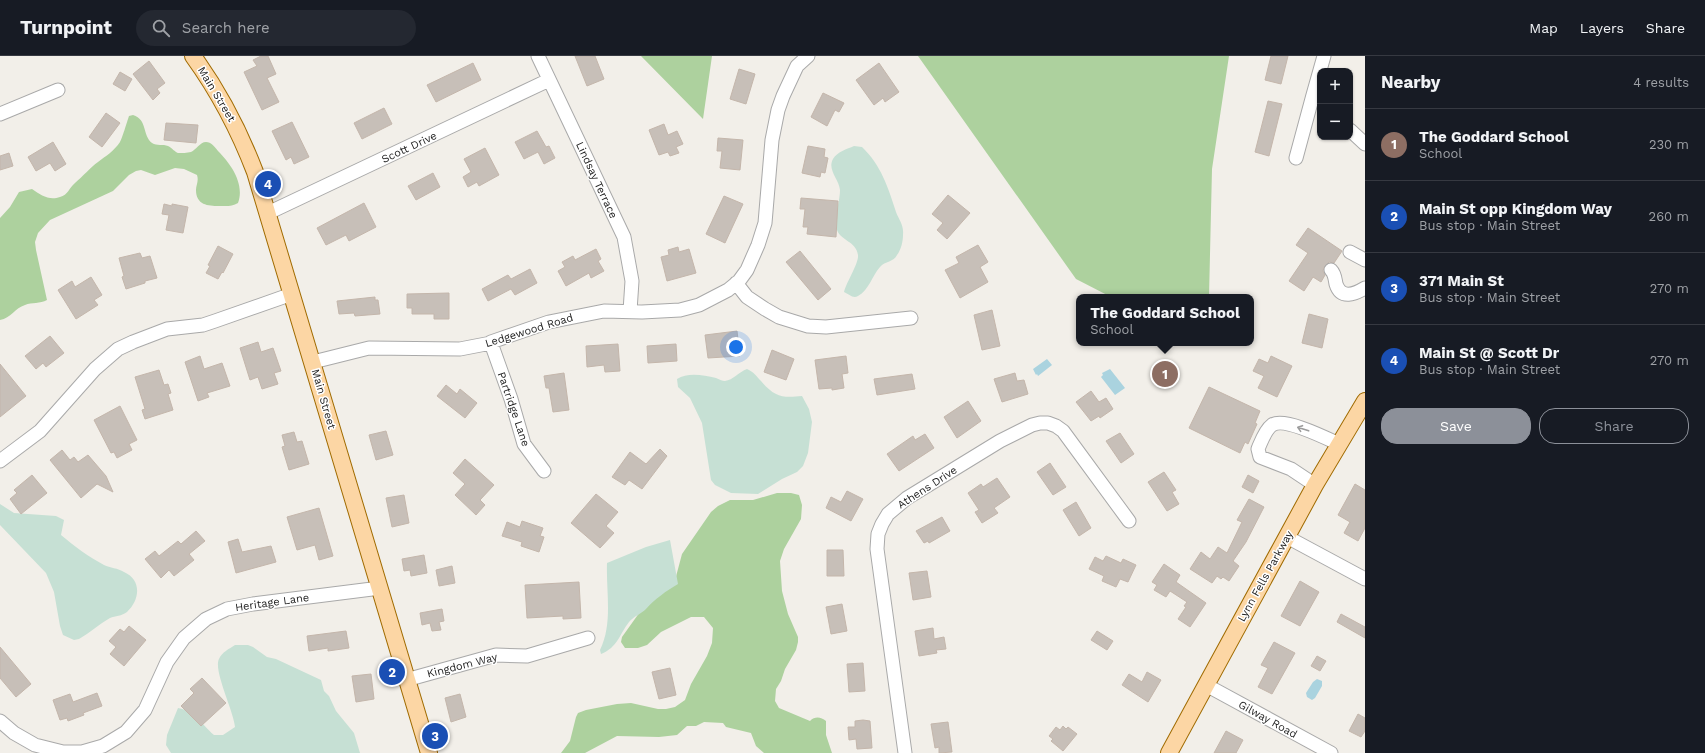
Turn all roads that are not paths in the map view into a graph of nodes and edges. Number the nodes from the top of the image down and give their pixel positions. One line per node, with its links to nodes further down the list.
1 (193, 56): 13 (main road, Main Street)
2 (538, 56): 6 (street, Lindsay Terrace)
3 (808, 56): 17 (street, Ledgewood Road)
4 (1324, 56): 5 (street)
5 (1322, 68)
6 (549, 80): 13 (street, Scott Drive); 20 (street, Lindsay Terrace)
7 (58, 90): 9 (street)
8 (1317, 98): 12 (street)
9 (0, 114)
10 (1353, 133): 11 (street)
11 (1365, 144)
12 (1296, 158)
13 (268, 213): 19 (main road, Main Street)
14 (1350, 252): 15 (street)
15 (1365, 260)
16 (1331, 270): 18 (street)
17 (736, 284): 20 (street, Ledgewood Road); 21 (street)
18 (1365, 288)
19 (292, 294): 23 (main road, Main Street); 26 (street)
20 (630, 311): 22 (street, Ledgewood Road)
21 (911, 318)
22 (491, 343): 23 (street, Ledgewood Road); 27 (street, Partridge Lane)
23 (313, 362): 32 (main road, Main Street)
24 (1365, 401): 25 (main road, Lynn Fells Parkway)
25 (1339, 444): 28 (main road, Lynn Fells Parkway); 28 (street, one-way to 28)
26 (0, 461)
27 (544, 471)
28 (1315, 485): 30 (main road, Lynn Fells Parkway)
29 (1129, 521): 38 (street, Athens Drive)
30 (1287, 537): 31 (street); 35 (main road, Lynn Fells Parkway)
31 (1365, 579)
32 (380, 588): 34 (main road, Main Street); 36 (street, Heritage Lane)
33 (588, 638): 34 (street, Kingdom Way)
34 (406, 680): 37 (main road, Main Street)
35 (1206, 685): 39 (main road, Lynn Fells Parkway); 40 (street, Gilway Road)
36 (0, 721)
37 (429, 753)
38 (905, 753)
39 (1168, 753)
40 (1331, 753)

